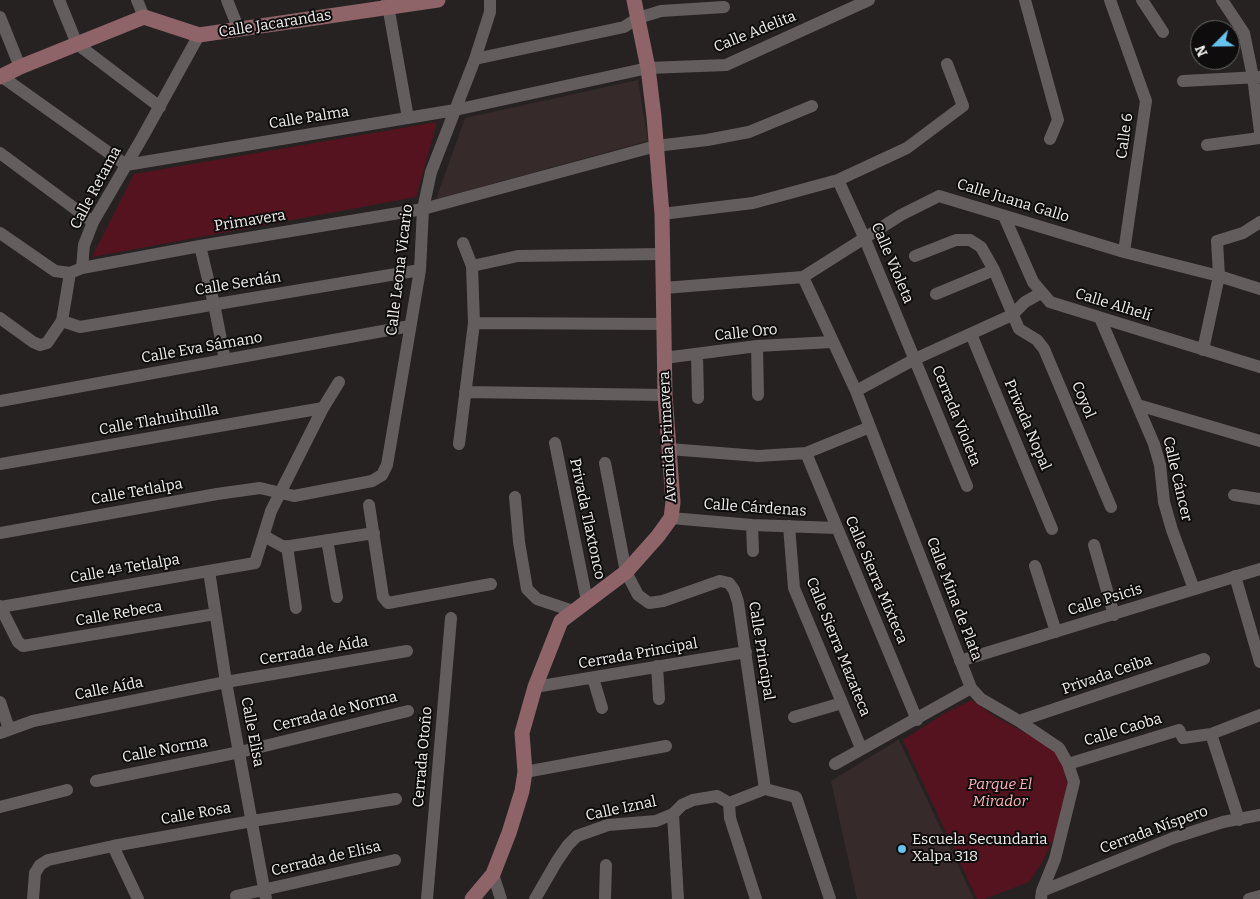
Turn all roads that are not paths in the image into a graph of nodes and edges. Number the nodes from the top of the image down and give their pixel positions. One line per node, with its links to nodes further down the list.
1 (59, 0): 20 (street)
2 (138, 0): 15 (street)
3 (227, 0): 17 (street)
4 (438, 0): 12 (street, Calle Jacarandas)
5 (490, 0): 21 (street, Calle Leona Vicario)
6 (634, 0): 16 (street, Avenida Primavera)
7 (869, 0): 24 (street, Calle Adelita)
8 (1026, 0): 34 (street)
9 (1110, 0): 49 (street, Calle 6)
10 (1142, 0): 18 (street)
11 (1222, 0): 26 (street)
12 (388, 4): 17 (street, Calle Jacarandas); 31 (street)
13 (724, 7): 16 (street)
14 (0, 16): 23 (street)
15 (144, 17): 19 (street, Calle Jacarandas); 20 (street)
16 (638, 18): 21 (street); 24 (street, Avenida Primavera)
17 (239, 30): 19 (street, Calle Jacarandas)
18 (1163, 32)
19 (199, 36): 29 (street, Calle Retama)
20 (77, 44): 23 (street); 29 (street)
21 (475, 59): 30 (street, Calle Leona Vicario)
22 (947, 64): 39 (street)
23 (20, 67): 25 (street)
24 (648, 68): 30 (street, Calle Palma); 36 (street, Avenida Primavera)
25 (0, 76): 38 (street)
26 (1257, 77): 27 (street); 32 (street)
27 (1183, 81)
28 (812, 106): 36 (street, Primavera)
29 (160, 107): 38 (street, Calle Retama)
30 (455, 110): 31 (street, Calle Palma); 40 (street, Calle Leona Vicario)
31 (408, 118): 38 (street, Calle Palma)
32 (1260, 132)
33 (1260, 138): 35 (street)
34 (1050, 139)
35 (1207, 145)
36 (656, 146): 40 (street, Primavera); 41 (street, Avenida Primavera)
37 (0, 153): 43 (street)
38 (126, 165): 43 (street, Calle Retama)
39 (838, 180): 41 (street); 46 (street, Calle Violeta)
40 (424, 209): 48 (street, Primavera); 54 (street, Calle Leona Vicario)
41 (662, 214): 50 (street, Avenida Primavera)
42 (1004, 216): 46 (street, Calle Juana Gallo); 49 (street, Calle Juana Gallo); 61 (street, Calle Alhelí)
43 (93, 222): 53 (street, Calle Retama)
44 (1260, 222): 57 (street)
45 (0, 233): 56 (street)
46 (864, 237): 58 (street, Calle Juana Gallo); 77 (street, Calle Violeta)
47 (463, 243): 52 (street)
48 (200, 246): 53 (street, Primavera); 63 (street)
49 (1124, 252): 57 (street, Calle Juana Gallo)
50 (663, 254): 52 (street); 59 (street, Avenida Primavera)
51 (915, 256): 55 (street)
52 (472, 266): 68 (street)
53 (82, 268): 56 (street)
54 (420, 270): 63 (street, Calle Serdán); 70 (street, Calle Leona Vicario)
55 (994, 270): 62 (street); 64 (street)
56 (70, 272): 67 (street)
57 (1219, 276): 60 (street, Calle Juana Gallo); 74 (street)
58 (803, 277): 59 (street, Calle Juana Gallo); 72 (street, Calle Mina de Plata)
59 (664, 288): 69 (street, Avenida Primavera)
60 (1260, 289)
61 (1041, 293): 64 (street); 66 (street, Calle Alhelí)
62 (936, 294)
63 (214, 304): 67 (street, Calle Serdán); 78 (street)
64 (1012, 315): 71 (street); 103 (street, Coyol)
65 (0, 318): 67 (street)
66 (1100, 318): 74 (street, Calle Alhelí); 87 (street, Calle Cáncer)
67 (62, 321)
68 (474, 323): 69 (street); 81 (street)
69 (665, 324): 76 (street, Avenida Primavera)
70 (410, 326): 78 (street, Calle Eva Sámano); 98 (street, Calle Leona Vicario)
71 (971, 334): 77 (street); 108 (street, Privada Nopal)
72 (832, 342): 73 (street, Calle Oro); 82 (street, Calle Mina de Plata)
73 (757, 346): 75 (street, Calle Oro); 84 (street)
74 (1203, 350): 79 (street, Calle Alhelí)
75 (697, 355): 76 (street, Calle Oro); 85 (street)
76 (664, 358): 83 (street, Avenida Primavera)
77 (915, 359): 82 (street); 97 (street, Cerrada Violeta)
78 (225, 360): 86 (street, Calle Eva Sámano)
79 (1260, 367)
80 (340, 382): 88 (street)
81 (465, 392): 83 (street); 92 (street)
82 (856, 392): 89 (street, Calle Mina de Plata)
83 (665, 395): 93 (street, Avenida Primavera)
84 (758, 395)
85 (698, 398)
86 (0, 400)
87 (1138, 405): 90 (street); 122 (street, Calle Cáncer)
88 (323, 408): 96 (street, Calle Tlahuihuilla); 98 (street)
89 (870, 426): 94 (street); 135 (street, Calle Mina de Plata)
90 (1260, 441)
91 (555, 443): 124 (street, Privada Tlaxtonco)
92 (459, 444)
93 (669, 449): 94 (street); 104 (street, Avenida Primavera)
94 (806, 452): 107 (street, Calle Sierra Mixteca)
95 (605, 463): 119 (street)
96 (0, 464)
97 (967, 486)
98 (279, 493): 109 (street, Calle Tetlalpa); 111 (street)
99 (1234, 496): 101 (street)
100 (515, 497): 127 (street)
101 (1260, 499)
102 (369, 505): 110 (street)
103 (1111, 508)
104 (671, 518): 105 (street, Calle Cárdenas); 119 (street, Avenida Primavera)
105 (752, 525): 106 (street, Calle Cárdenas); 115 (street)
106 (789, 526): 107 (street, Calle Cárdenas); 144 (street, Calle Sierra Mazateca)
107 (837, 528): 149 (street, Calle Sierra Mixteca)
108 (1052, 528)
109 (0, 533)
110 (374, 533): 112 (street); 121 (street)
111 (264, 536): 114 (street); 118 (street, Calle 4ª Tetlalpa)
112 (327, 540): 114 (street); 123 (street)
113 (1094, 545): 129 (street)
114 (287, 546): 126 (street)
115 (753, 551)
116 (1035, 566): 131 (street)
117 (1260, 569): 120 (street, Calle Psicis)
118 (209, 571): 125 (street, Calle 4ª Tetlalpa); 128 (street, Calle Elisa)
119 (626, 572): 124 (street, Avenida Primavera); 133 (street, Calle Principal)
120 (1235, 576): 122 (street, Calle Psicis); 136 (street)
121 (491, 584)
122 (1194, 589): 129 (street, Calle Psicis)
123 (337, 597)
124 (587, 602): 127 (street, Avenida Primavera)
125 (0, 606): 128 (street, Calle Rebeca)
126 (296, 608)
127 (573, 611): 140 (street, Avenida Primavera)
128 (215, 614): 139 (street, Calle Elisa)
129 (1114, 615): 131 (street, Calle Psicis)
130 (451, 618): 181 (street, Cerrada Otoño)
131 (1056, 632): 135 (street, Calle Psicis)
132 (407, 651): 139 (street, Cerrada de Aída)
133 (746, 652): 137 (street, Cerrada Principal); 160 (street, Calle Principal)
134 (1204, 659): 150 (street, Privada Ceiba)
135 (960, 661): 141 (street, Calle Mina de Plata)
136 (1260, 662)
137 (657, 666): 138 (street, Cerrada Principal); 142 (street)
138 (593, 678): 140 (street, Cerrada Principal); 145 (street)
139 (226, 682): 151 (street, Calle Aída); 155 (street, Calle Elisa)
140 (535, 687): 158 (street, Avenida Primavera)
141 (971, 688): 149 (street); 150 (street, Calle Mina de Plata)
142 (659, 699)
143 (0, 702): 151 (street)
144 (842, 703): 148 (street); 154 (street, Calle Sierra Mazateca)
145 (602, 708)
146 (408, 711): 155 (street, Cerrada de Norma)
147 (1260, 715): 152 (street)
148 (794, 717)
149 (917, 720): 154 (street)
150 (1019, 721): 157 (street, Calle Mina de Plata)
151 (5, 731)
152 (1211, 734): 157 (street, Calle Caoba); 167 (street)
153 (666, 746): 158 (street)
154 (861, 748): 156 (street)
155 (240, 752): 159 (street, Calle Norma); 168 (street, Calle Elisa)
156 (836, 764)
157 (1068, 764): 170 (street, Calle Mina de Plata)
158 (525, 772): 173 (street, Avenida Primavera)
159 (96, 781)
160 (765, 789): 163 (street); 188 (street)
161 (67, 790): 164 (street)
162 (396, 799): 168 (street, Calle Rosa)
163 (729, 803): 165 (street, Calle Iznal); 187 (street)
164 (0, 807)
165 (673, 814): 184 (street, Calle Iznal); 186 (street)
166 (1260, 815): 167 (street, Cerrada Níspero)
167 (1239, 820): 174 (street, Cerrada Níspero)
168 (252, 821): 169 (street, Calle Rosa); 175 (street, Calle Elisa)
169 (113, 846): 179 (street, Calle Rosa); 180 (street)
170 (1055, 859): 174 (street); 176 (street, Calle Mina de Plata)
171 (395, 860): 175 (street, Cerrada de Elisa)
172 (606, 865): 185 (street)
173 (493, 874): 182 (street, Avenida Primavera); 183 (street)
174 (1062, 882): 176 (street, Cerrada Níspero)
175 (265, 895): 177 (street, Cerrada de Elisa)
176 (1042, 895)
177 (236, 896)
178 (1260, 896): 189 (street)
179 (33, 899)
180 (138, 899)
181 (427, 899)
182 (472, 899)
183 (501, 899)
184 (535, 899)
185 (605, 899)
186 (678, 899)
187 (756, 899)
188 (830, 899)
189 (1248, 899)

